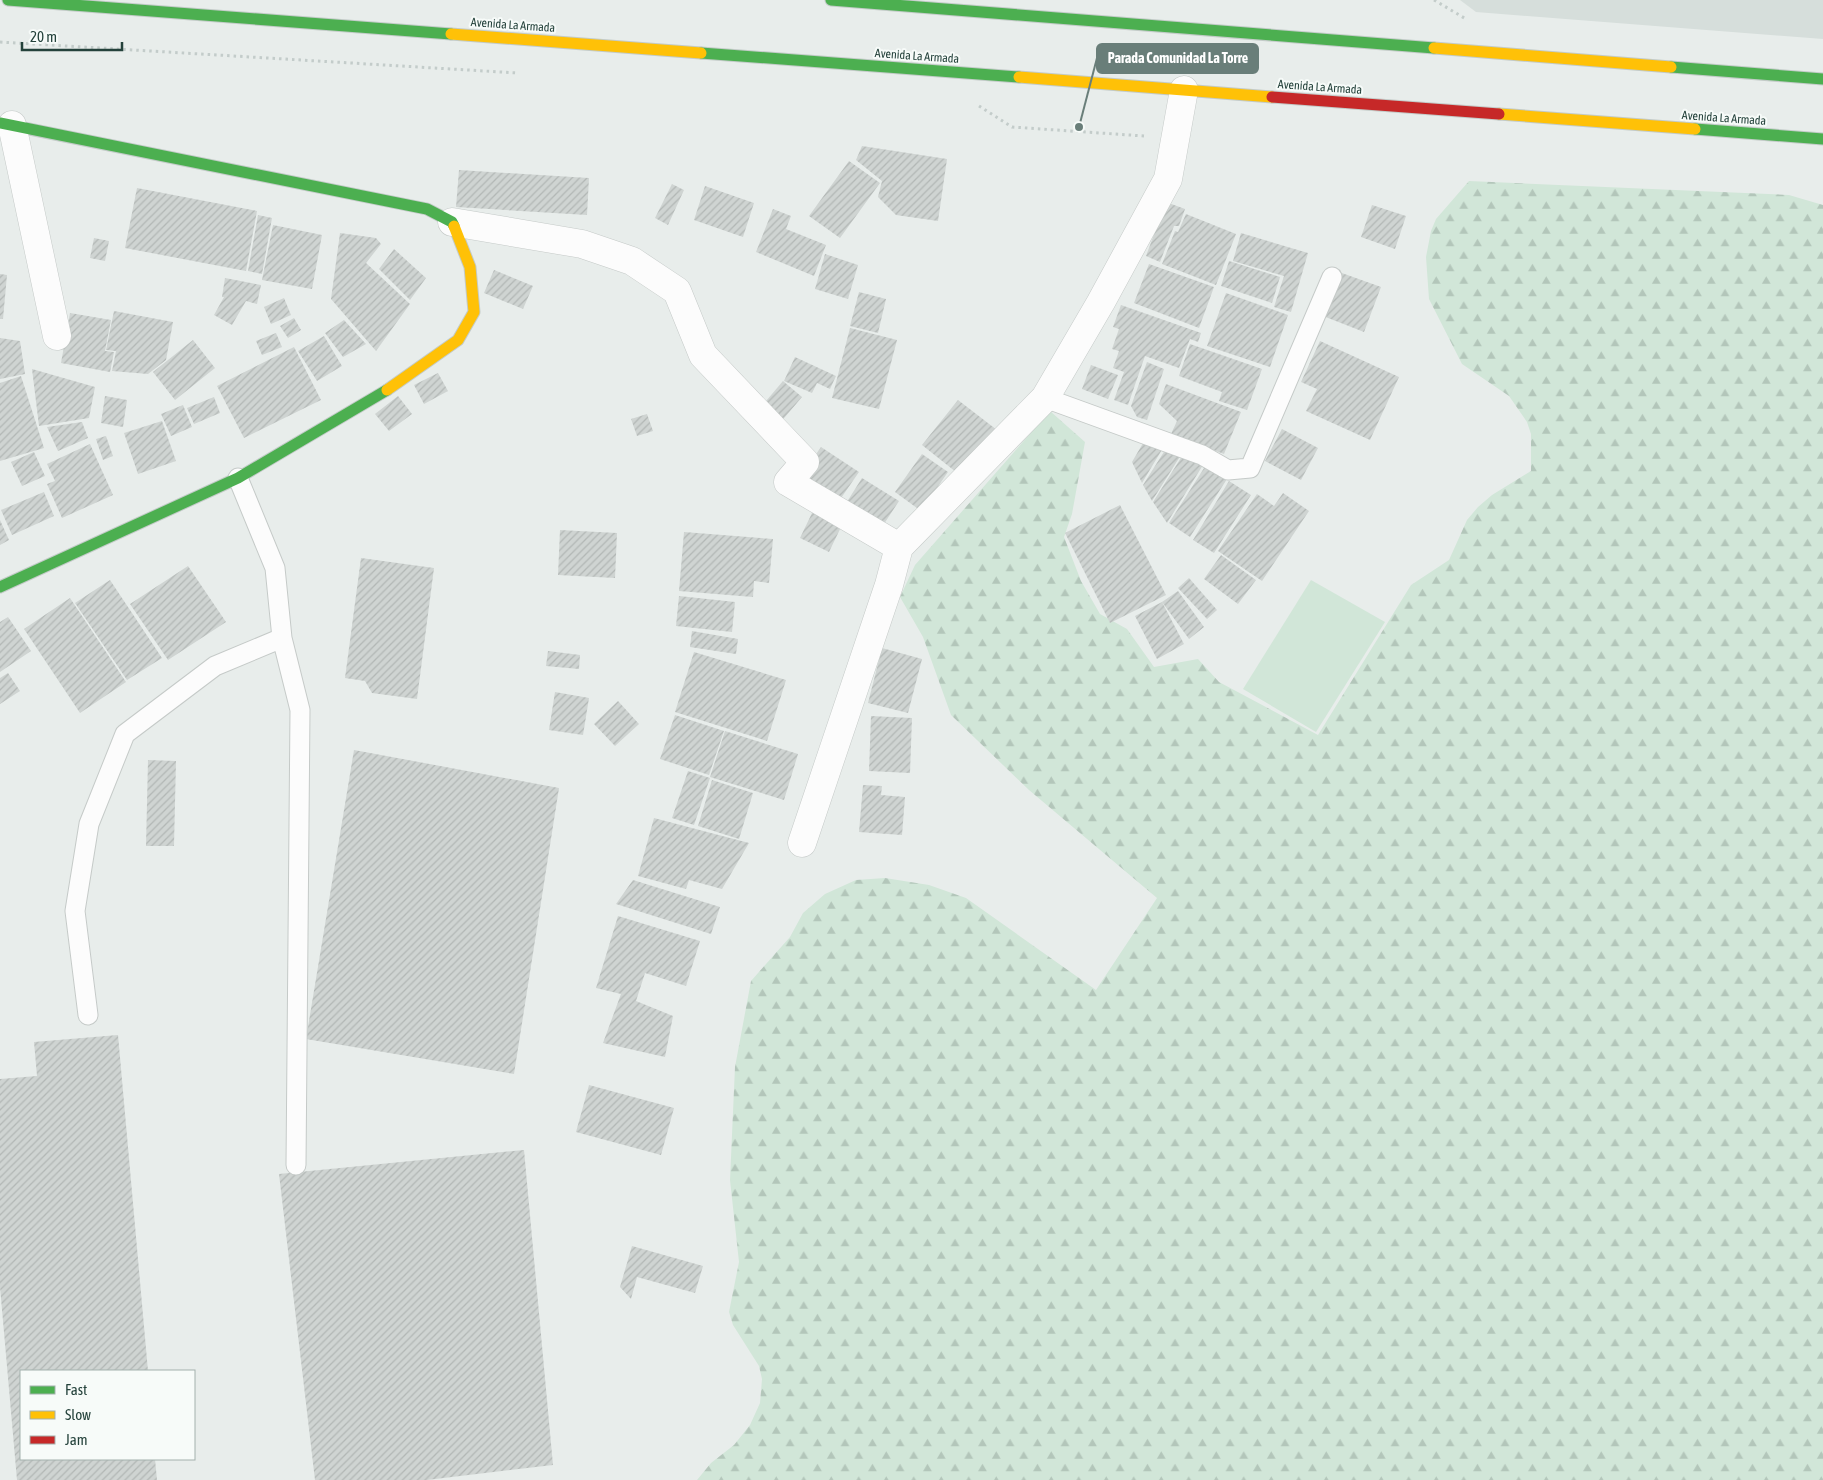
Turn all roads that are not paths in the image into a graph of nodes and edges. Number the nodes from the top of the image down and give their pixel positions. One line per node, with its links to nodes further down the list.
1 (8, 0): 4 (main road, Avenida La Armada)
2 (831, 0): 3 (main road)
3 (1823, 79)
4 (1184, 90): 6 (main road, Avenida La Armada); 10 (street)
5 (6, 124): 7 (main road); 9 (street)
6 (1823, 139)
7 (452, 222): 11 (main road); 12 (street)
8 (1332, 277): 10 (lane)
9 (57, 336)
10 (1045, 398): 12 (street)
11 (238, 478): 13 (main road); 14 (lane)
12 (898, 547): 15 (street)
13 (0, 587)
14 (282, 638): 16 (lane); 17 (lane)
15 (802, 843)
16 (88, 1014)
17 (296, 1165)

